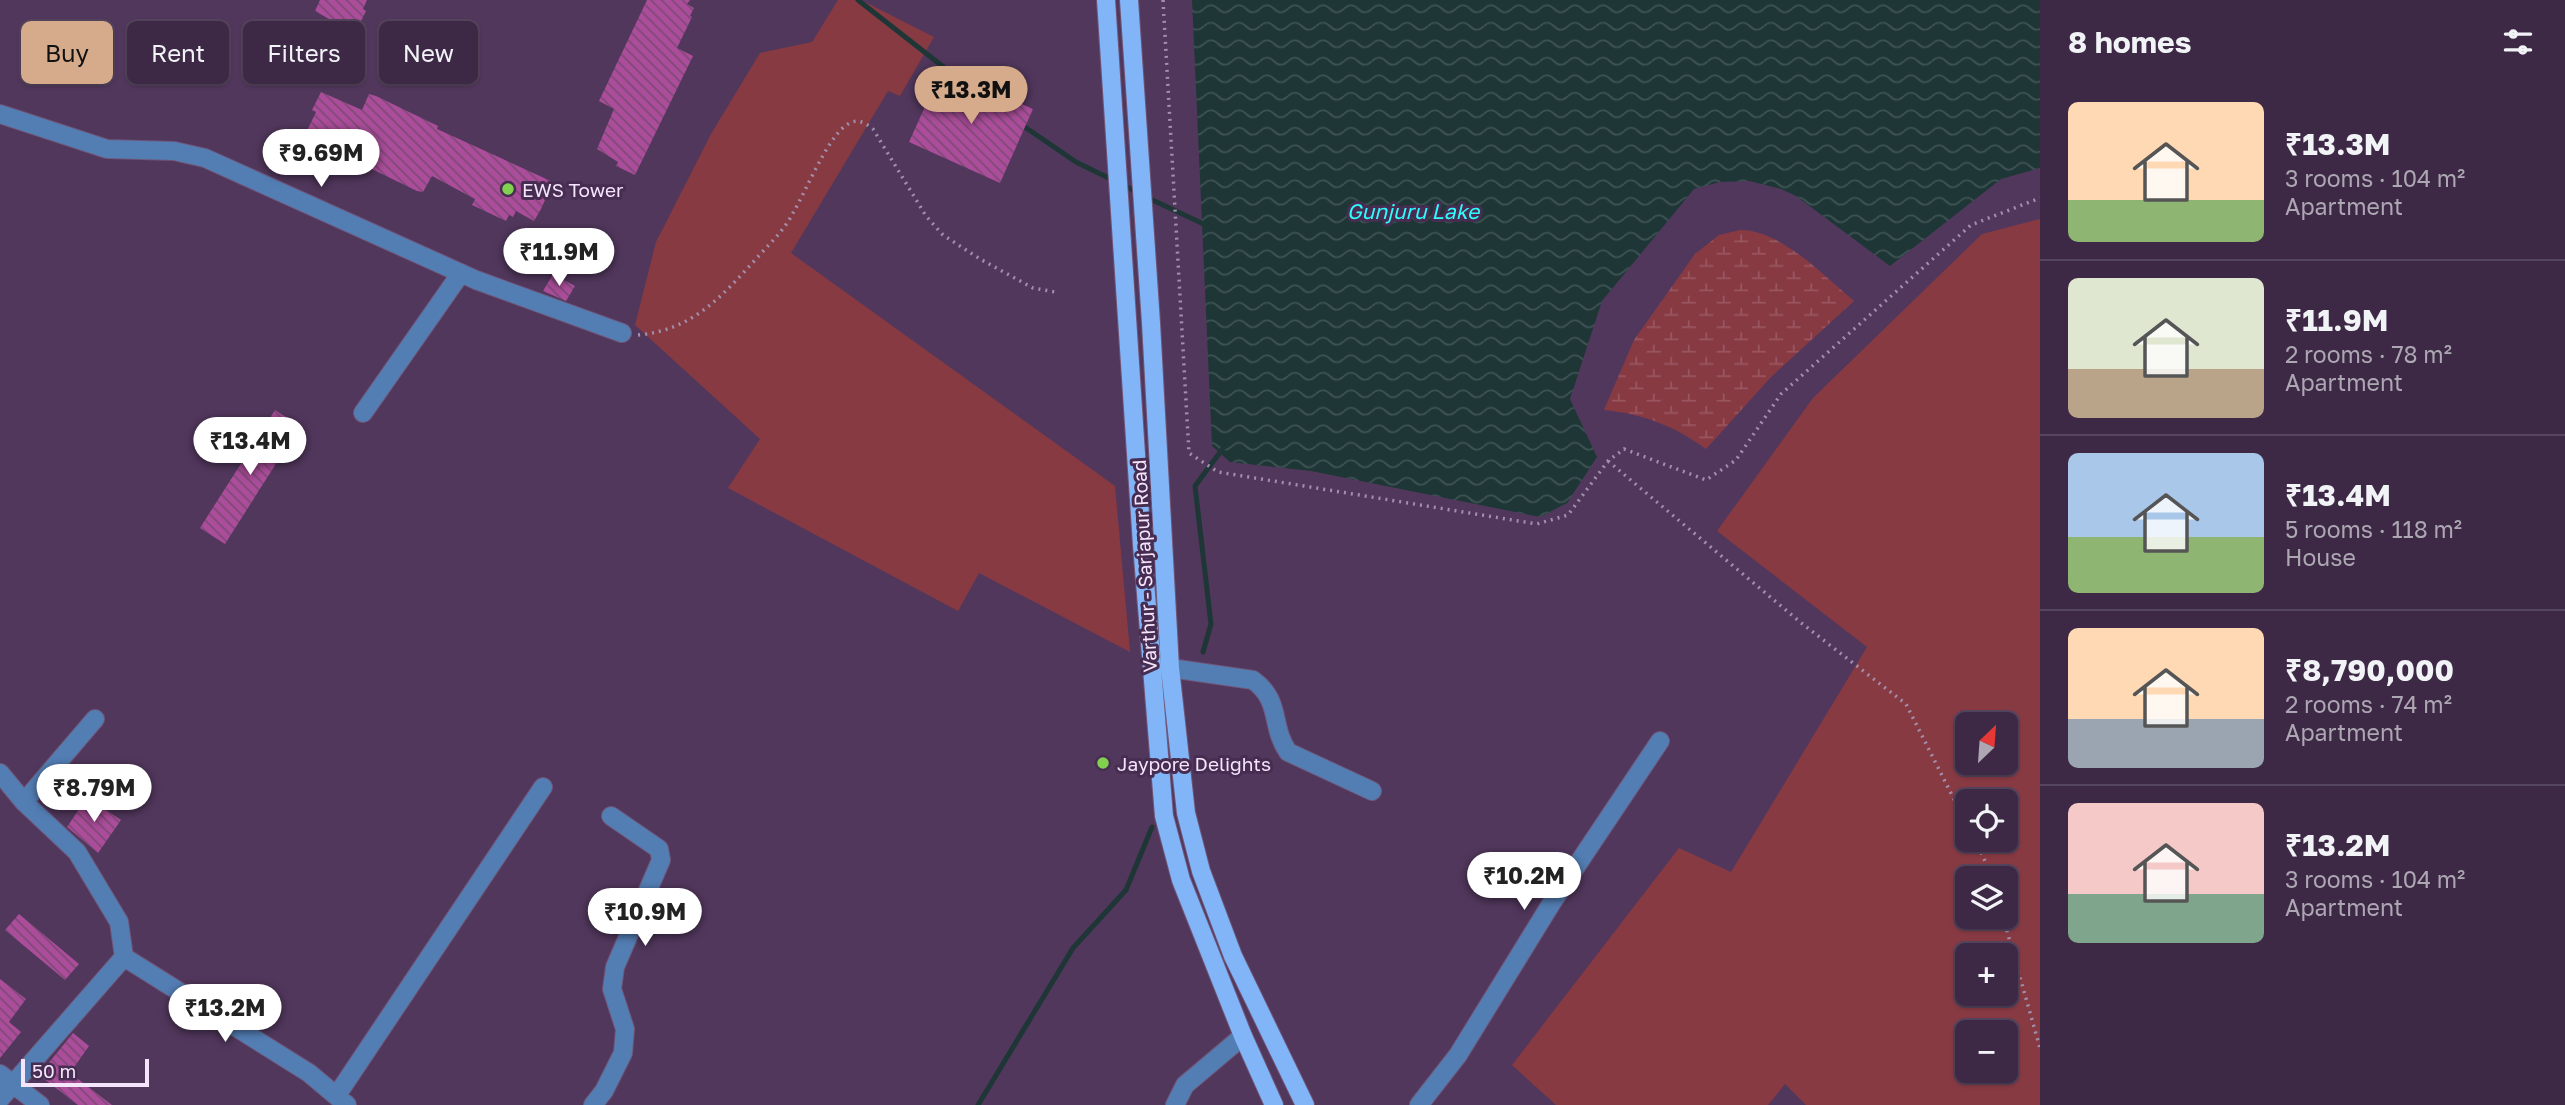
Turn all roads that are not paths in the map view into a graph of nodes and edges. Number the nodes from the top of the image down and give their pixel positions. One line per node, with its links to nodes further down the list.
1 (1106, 0): 16 (main road, Varthur - Sarjapur Road)
2 (1129, 0): 7 (main road, Varthur - Sarjapur Road)
3 (0, 114): 4 (street)
4 (461, 273): 5 (street); 6 (street)
5 (622, 332)
6 (363, 413)
7 (1170, 668): 12 (street); 24 (main road, Varthur - Sarjapur Road)
8 (95, 719): 13 (street)
9 (1660, 741): 25 (street)
10 (0, 773): 13 (street)
11 (543, 787): 19 (street)
12 (1372, 791)
13 (24, 802): 15 (street)
14 (611, 816): 21 (street)
15 (124, 957): 17 (street); 19 (street)
16 (1243, 1036): 22 (street); 23 (main road, Varthur - Sarjapur Road)
17 (7, 1079): 18 (street); 20 (street)
18 (0, 1099)
19 (342, 1100)
20 (40, 1105)
21 (593, 1105)
22 (1175, 1105)
23 (1274, 1105)
24 (1305, 1105)
25 (1419, 1105)

